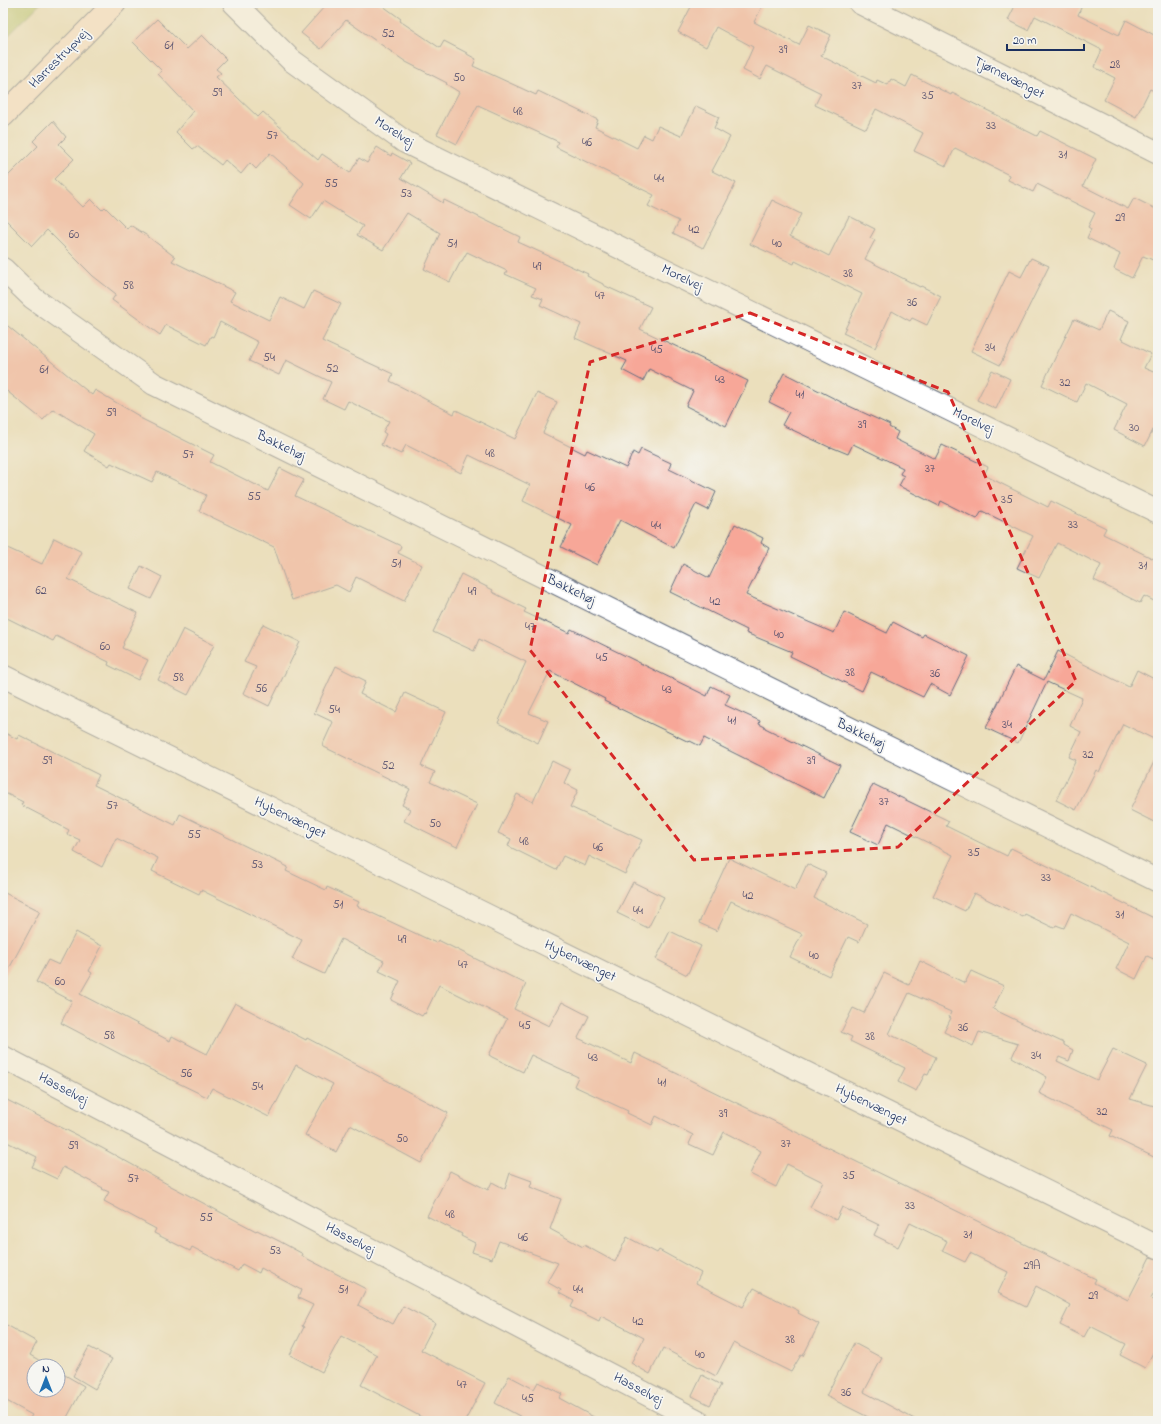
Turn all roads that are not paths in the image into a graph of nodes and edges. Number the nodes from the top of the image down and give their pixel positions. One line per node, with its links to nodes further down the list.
1 (115, 3): 4 (street, Harrestrupvej)
2 (234, 3): 7 (street, Morelvej)
3 (860, 3): 5 (street, Tjørnevænget)
4 (3, 116)
5 (1158, 153)
6 (3, 269): 9 (street, Bakkehøj)
7 (1158, 512)
8 (3, 676): 11 (street, Hybenvænget)
9 (1158, 881)
10 (3, 1058): 12 (street, Hasselvej)
11 (1158, 1247)
12 (698, 1421)

